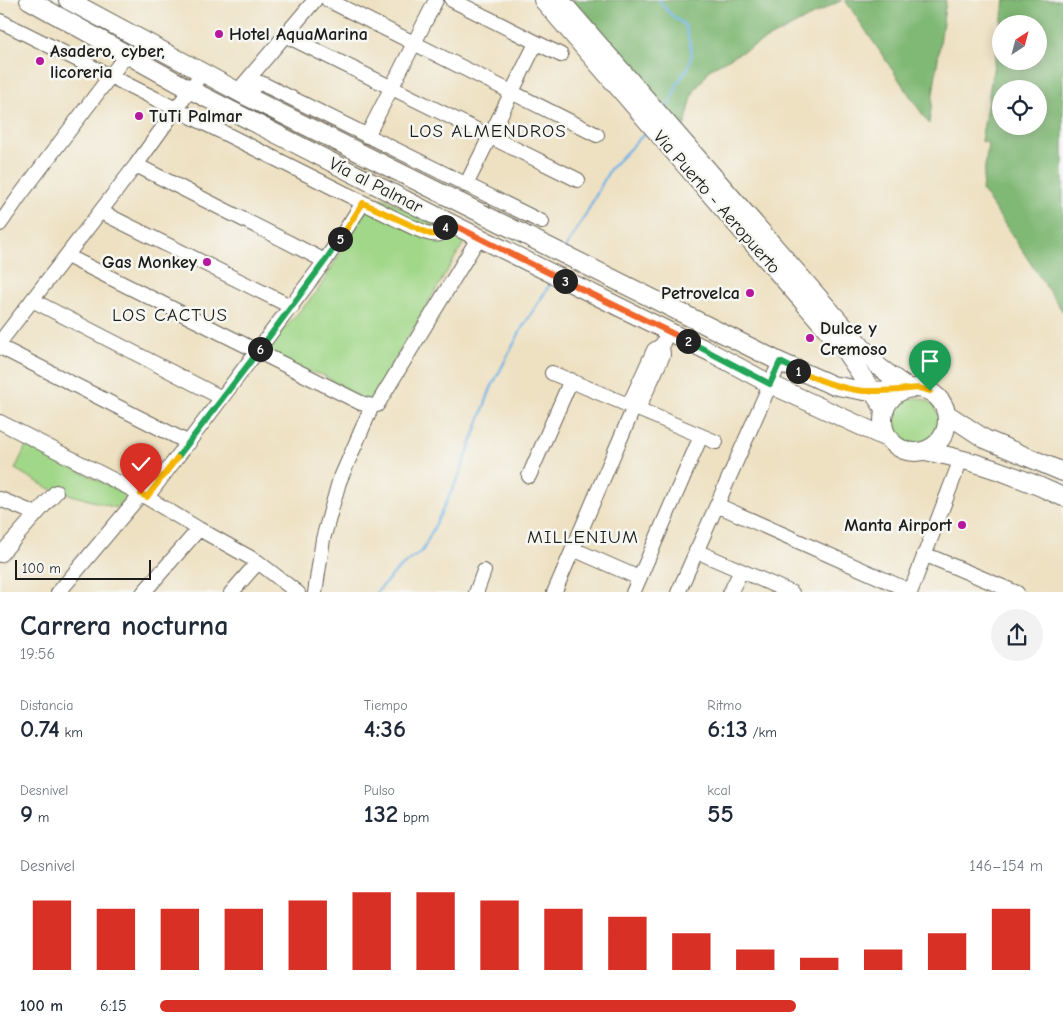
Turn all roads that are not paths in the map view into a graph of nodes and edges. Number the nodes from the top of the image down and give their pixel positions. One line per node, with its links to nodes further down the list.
1 (29, 0): 13 (main road, Vía al Palmar)
2 (68, 0): 15 (main road, Vía al Palmar)
3 (315, 0): 10 (street)
4 (328, 0): 12 (street)
5 (436, 0): 12 (street)
6 (452, 0): 11 (street)
7 (543, 0): 21 (main road, Via Puerto - Aeropuerto)
8 (560, 0): 21 (main road, Via Puerto - Aeropuerto)
9 (0, 21): 16 (street)
10 (285, 34): 17 (street); 20 (street)
11 (536, 43): 14 (street); 19 (street)
12 (414, 44): 17 (street); 19 (street)
13 (127, 54): 16 (street); 18 (main road, Vía al Palmar)
14 (561, 55)
15 (202, 73): 18 (street); 20 (main road, Vía al Palmar)
16 (111, 75): 22 (street); 34 (street)
17 (391, 88): 24 (street); 25 (street)
18 (191, 90): 22 (street); 32 (main road, Vía al Palmar)
19 (512, 93): 23 (street); 25 (street)
20 (243, 94): 24 (street); 44 (main road, Vía al Palmar)
21 (635, 96): 26 (main road, Via Puerto - Aeropuerto)
22 (177, 109): 27 (street); 30 (street)
23 (597, 135)
24 (367, 136): 29 (street)
25 (490, 136): 28 (street); 29 (street)
26 (674, 141): 48 (main road, Via Puerto - Aeropuerto); 49 (main road, Via Puerto - Aeropuerto)
27 (136, 165): 31 (street); 37 (street)
28 (578, 180)
29 (466, 185): 33 (street)
30 (363, 203): 32 (street); 37 (street)
31 (101, 212): 36 (street); 39 (street)
32 (448, 222): 35 (main road, Vía al Palmar)
33 (542, 222)
34 (0, 224)
35 (479, 238): 40 (main road, Vía al Palmar); 51 (street)
36 (67, 256): 38 (street); 43 (street)
37 (325, 261): 39 (street)
38 (32, 300): 41 (street); 50 (street)
39 (292, 307): 43 (street)
40 (665, 338): 47 (main road, Vía al Palmar); 52 (street)
41 (0, 342)
42 (0, 347): 59 (street)
43 (257, 352): 50 (street); 51 (street)
44 (780, 362): 47 (street); 49 (main road, Vía al Palmar)
45 (552, 373): 46 (street)
46 (571, 380): 52 (street); 63 (street)
47 (770, 384): 57 (main road, Vía al Palmar); 68 (street)
48 (905, 389): 49 (main road, Vía al Palmar); 53 (main road); 54 (main road)
49 (871, 391): 53 (main road, Via Puerto - Aeropuerto)
50 (222, 398): 59 (street)
51 (372, 406): 83 (street)
52 (634, 407): 56 (street); 71 (street)
53 (884, 410): 57 (main road)
54 (947, 414): 60 (main road); 62 (main road)
55 (0, 422): 65 (street)
56 (701, 436): 58 (street); 78 (street)
57 (891, 440): 60 (main road)
58 (716, 442)
59 (189, 443): 65 (street)
60 (925, 451): 61 (main road)
61 (962, 459): 66 (main road); 73 (street)
62 (1063, 472)
63 (529, 476)
64 (56, 492): 69 (street)
65 (144, 496): 70 (street); 79 (street)
66 (1063, 497)
67 (0, 499): 69 (street)
68 (718, 505): 72 (street); 90 (street)
69 (36, 514): 74 (street)
70 (199, 529): 75 (street); 80 (street)
71 (572, 549): 78 (street); 85 (street)
72 (696, 551): 76 (street); 87 (street)
73 (924, 554): 90 (street); 91 (street)
74 (0, 555)
75 (258, 562): 81 (street); 82 (street)
76 (741, 570): 88 (street); 89 (street)
77 (484, 571): 84 (street)
78 (639, 578): 86 (street)
79 (58, 592)
80 (143, 592)
81 (232, 592)
82 (298, 592)
83 (315, 592)
84 (476, 592)
85 (554, 592)
86 (632, 592)
87 (678, 592)
88 (730, 592)
89 (792, 592)
90 (910, 592)
91 (1018, 592)

